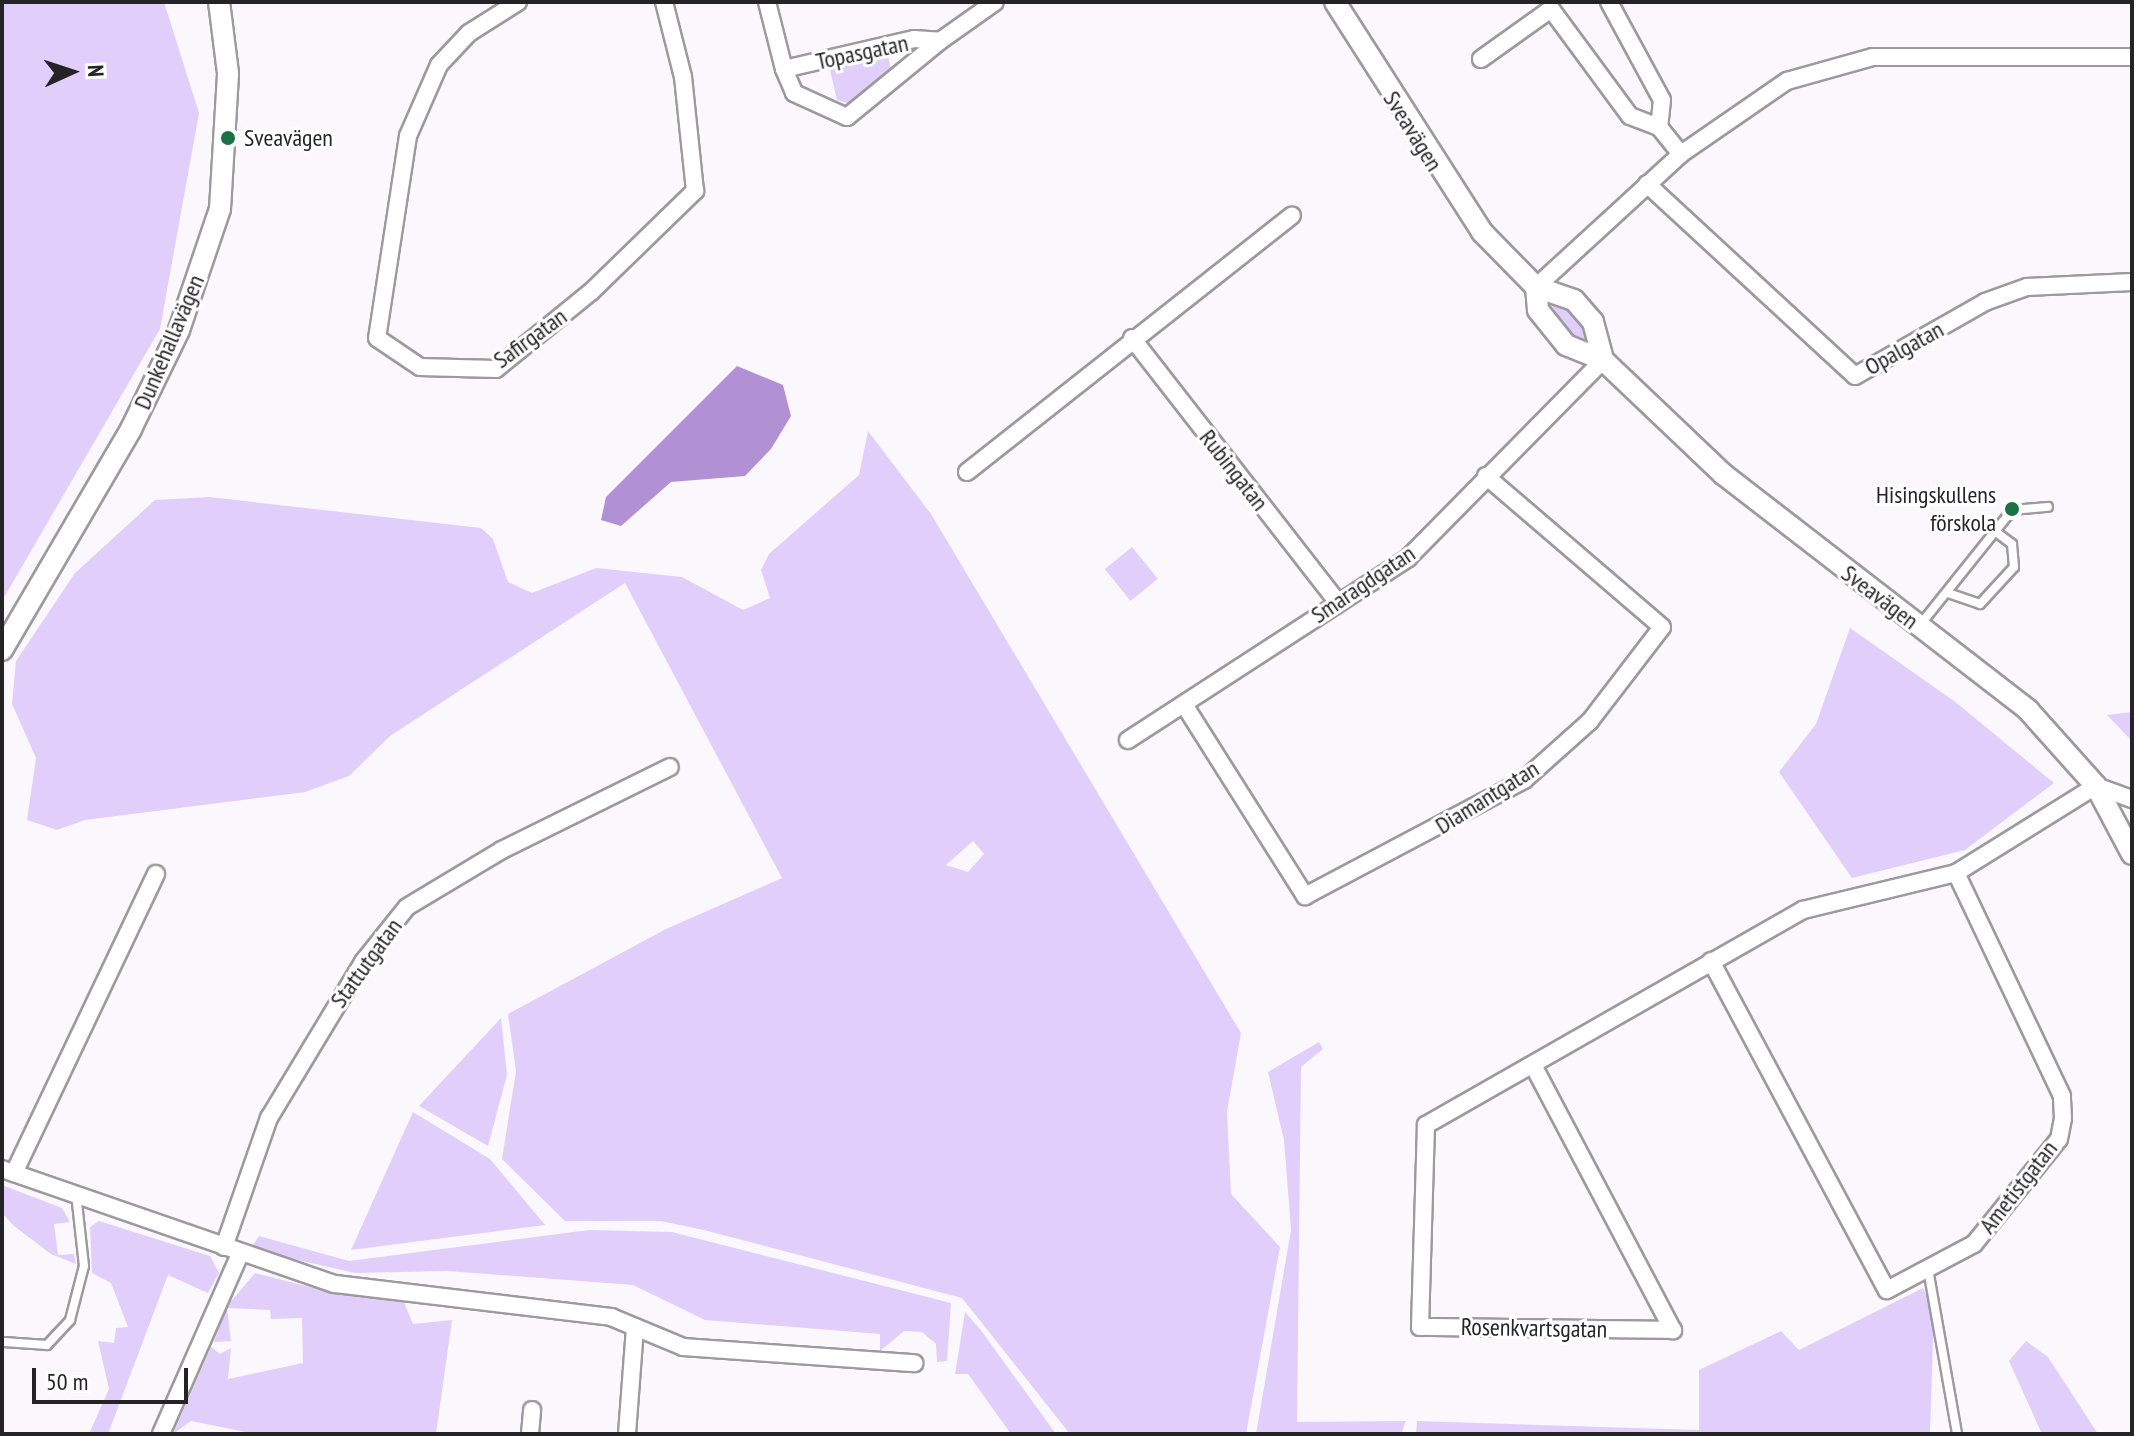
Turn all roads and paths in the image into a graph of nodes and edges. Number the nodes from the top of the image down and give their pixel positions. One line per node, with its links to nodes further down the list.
1 (219, 2): 28 (street, Dunkehallavägen)
2 (518, 2): 3 (street, Safirgatan)
3 (664, 2)
4 (767, 2): 12 (street, Topasgatan)
5 (995, 2): 9 (street, Topasgatan)
6 (1335, 2): 18 (street, Sveavägen)
7 (1609, 2): 13 (street)
8 (1557, 6): 11 (street); 13 (street)
9 (940, 41): 12 (street, Topasgatan); 12 (street, Topasgatan)
10 (2132, 57): 14 (street)
11 (1481, 59)
12 (784, 69)
13 (1659, 127): 14 (street)
14 (1681, 154): 15 (street)
15 (1647, 184): 17 (street, Opalgatan); 18 (street)
16 (1292, 215): 19 (street)
17 (2132, 282)
18 (1536, 287): 20 (street, Sveavägen); 20 (street, Sveavägen)
19 (1132, 338): 21 (street); 26 (street, Rubingatan)
20 (1603, 360): 22 (street, Smaragdgatan); 27 (street, Sveavägen)
21 (967, 472)
22 (1486, 476): 26 (street, Smaragdgatan); 29 (street, Diamantgatan)
23 (2048, 507): 24 (lane)
24 (1995, 531): 25 (lane); 25 (lane)
25 (1948, 593): 27 (lane)
26 (1337, 601): 29 (street, Smaragdgatan)
27 (1919, 626): 32 (street, Sveavägen)
28 (2, 650)
29 (1185, 706): 30 (street, Smaragdgatan)
30 (1128, 740)
31 (670, 767): 41 (street, Stattutgatan)
32 (2096, 786): 33 (street); 34 (street, Sveavägen); 35 (street, Rosenkvartsgatan)
33 (2132, 799)
34 (2132, 854)
35 (1956, 873): 37 (street, Rosenkvartsgatan); 43 (street, Ametistgatan)
36 (156, 874): 39 (street)
37 (1711, 961): 38 (street, Rosenkvartsgatan); 43 (street, Ametistgatan)
38 (1533, 1065): 38 (street, Rosenkvartsgatan)
39 (8, 1171): 40 (street)
40 (75, 1192): 41 (street); 45 (lane)
41 (224, 1247): 42 (street)
42 (240, 1254): 44 (street); 48 (street)
43 (1928, 1269): 51 (lane)
44 (635, 1327): 46 (street); 50 (street)
45 (4, 1342)
46 (914, 1363)
47 (532, 1410): 49 (street)
48 (161, 1434)
49 (530, 1434)
50 (627, 1434)
51 (1957, 1434)

